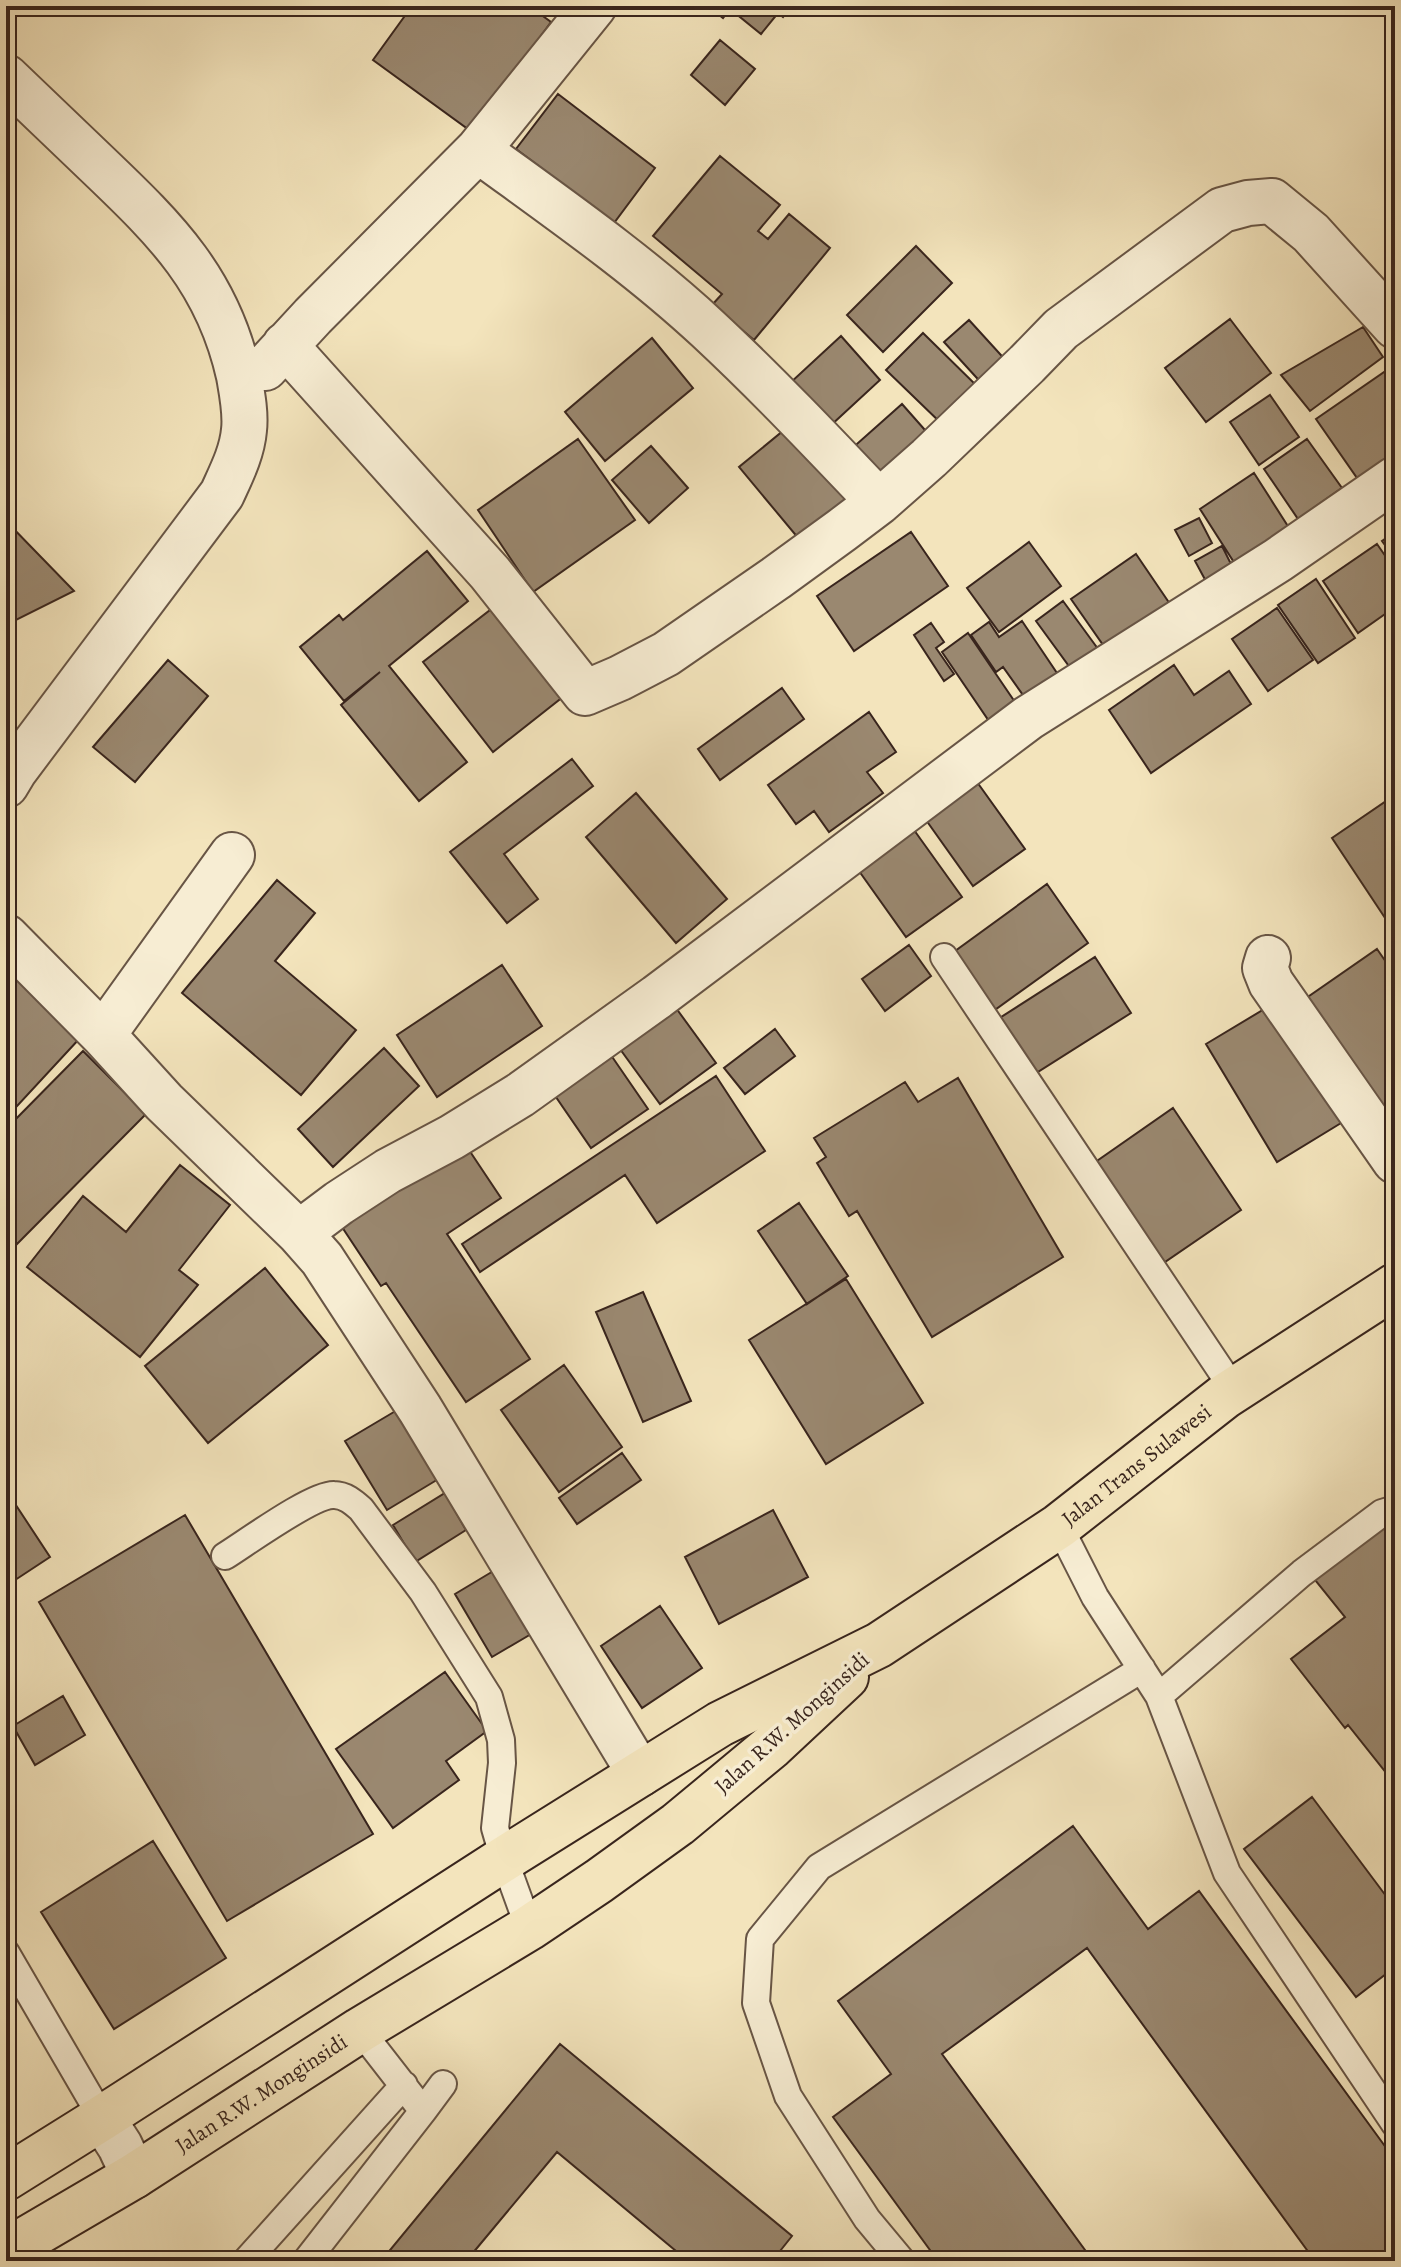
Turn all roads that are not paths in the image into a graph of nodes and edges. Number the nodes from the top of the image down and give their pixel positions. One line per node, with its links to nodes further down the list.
1 (594, 6): 3 (street)
2 (6, 77): 6 (street)
3 (478, 150): 5 (street); 8 (street)
4 (1395, 326): 8 (street)
5 (285, 345): 6 (street); 8 (street)
6 (243, 395): 9 (street)
7 (1395, 479): 16 (street)
8 (879, 502)
9 (6, 785)
10 (232, 855): 14 (street)
11 (6, 937): 14 (street)
12 (944, 957): 18 (lane)
13 (1268, 958): 15 (street)
14 (103, 1035): 16 (street)
15 (1395, 1161)
16 (299, 1233): 25 (street)
17 (1395, 1286): 18 (highway, Jalan Trans Sulawesi)
18 (1234, 1390): 20 (highway, Jalan Trans Sulawesi)
19 (1395, 1509): 24 (lane)
20 (1059, 1526): 22 (highway, Jalan Trans Sulawesi); 23 (lane)
21 (225, 1556): 26 (lane)
22 (879, 1645): 25 (highway, Jalan R.W. Monginsidi); 27 (highway, Jalan R.W. Monginsidi)
23 (1142, 1669): 24 (lane); 40 (lane)
24 (1159, 1696): 34 (lane)
25 (640, 1774): 26 (highway, Jalan R.W. Monginsidi)
26 (504, 1859): 27 (lane); 33 (highway, Jalan R.W. Monginsidi)
27 (529, 1928): 29 (highway, Jalan R.W. Monginsidi)
28 (6, 1953): 33 (lane)
29 (360, 2030): 31 (lane); 36 (highway, Jalan R.W. Monginsidi)
30 (443, 2084): 32 (lane)
31 (404, 2085): 32 (lane); 38 (lane)
32 (423, 2111): 39 (lane)
33 (102, 2118): 35 (highway, Jalan R.W. Monginsidi); 36 (street)
34 (1395, 2124)
35 (9, 2166)
36 (134, 2176): 37 (highway, Jalan R.W. Monginsidi)
37 (6, 2251)
38 (246, 2261)
39 (306, 2261)
40 (902, 2261)

